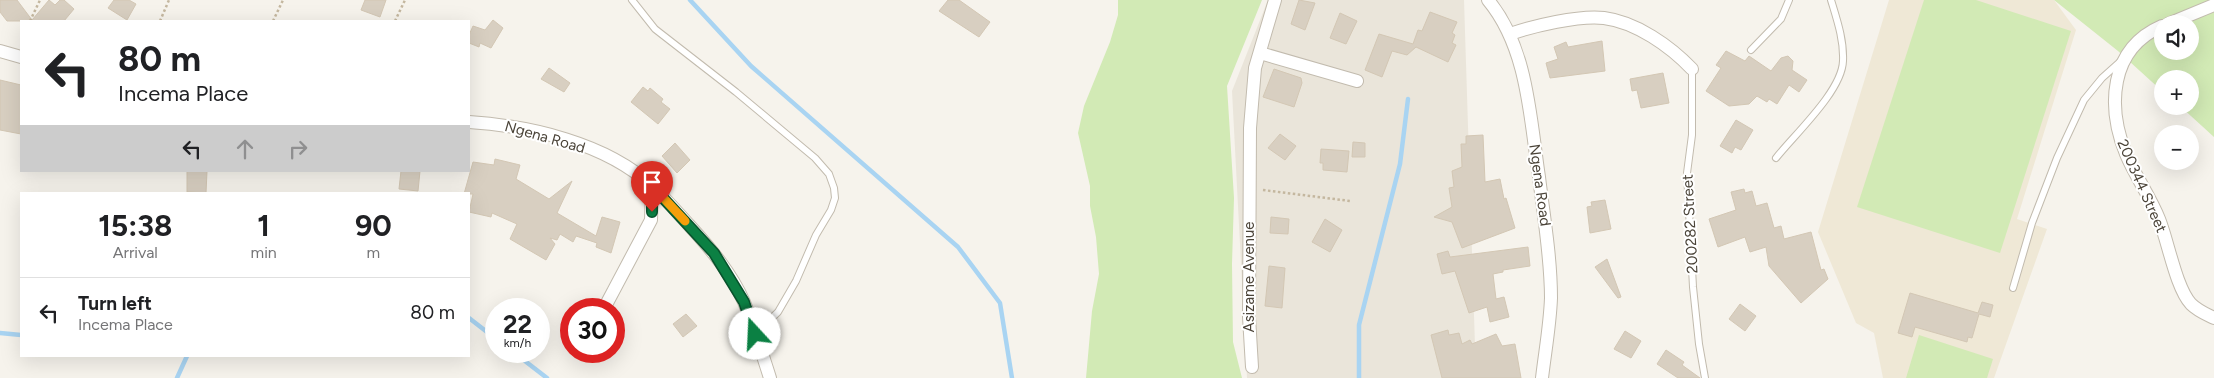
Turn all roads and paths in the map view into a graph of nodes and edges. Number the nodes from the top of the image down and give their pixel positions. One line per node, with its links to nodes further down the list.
1 (40, 0): 12 (path)
2 (169, 0): 13 (path)
3 (283, 0): 14 (path)
4 (405, 0): 15 (path)
5 (632, 0): 33 (lane)
6 (1275, 0): 20 (street, Asizame Avenue)
7 (1488, 0): 17 (street, Ngena Road)
8 (1789, 0): 18 (lane)
9 (1832, 0): 26 (lane)
10 (2214, 5): 11 (street)
11 (2190, 15)
12 (30, 20)
13 (160, 20)
14 (273, 20)
15 (395, 20)
16 (2154, 30): 22 (street, 200344 Street)
17 (1510, 34): 23 (street); 36 (street, Ngena Road)
18 (1751, 50)
19 (0, 51): 21 (street)
20 (1260, 52): 24 (street); 28 (street, Asizame Avenue)
21 (20, 57)
22 (2124, 59): 30 (lane); 32 (street, 200344 Street)
23 (1692, 69): 37 (lane, 200282 Street)
24 (1357, 81)
25 (470, 122): 27 (street, Ngena Road)
26 (1776, 158)
27 (652, 186): 31 (street); 33 (street, Ngena Road)
28 (1249, 188): 29 (path); 34 (street, Asizame Avenue)
29 (1350, 201)
30 (2013, 288)
31 (610, 298)
32 (2214, 318)
33 (755, 334): 35 (street, Ngena Road)
34 (1252, 367)
35 (770, 378)
36 (1542, 378)
37 (1705, 378)

